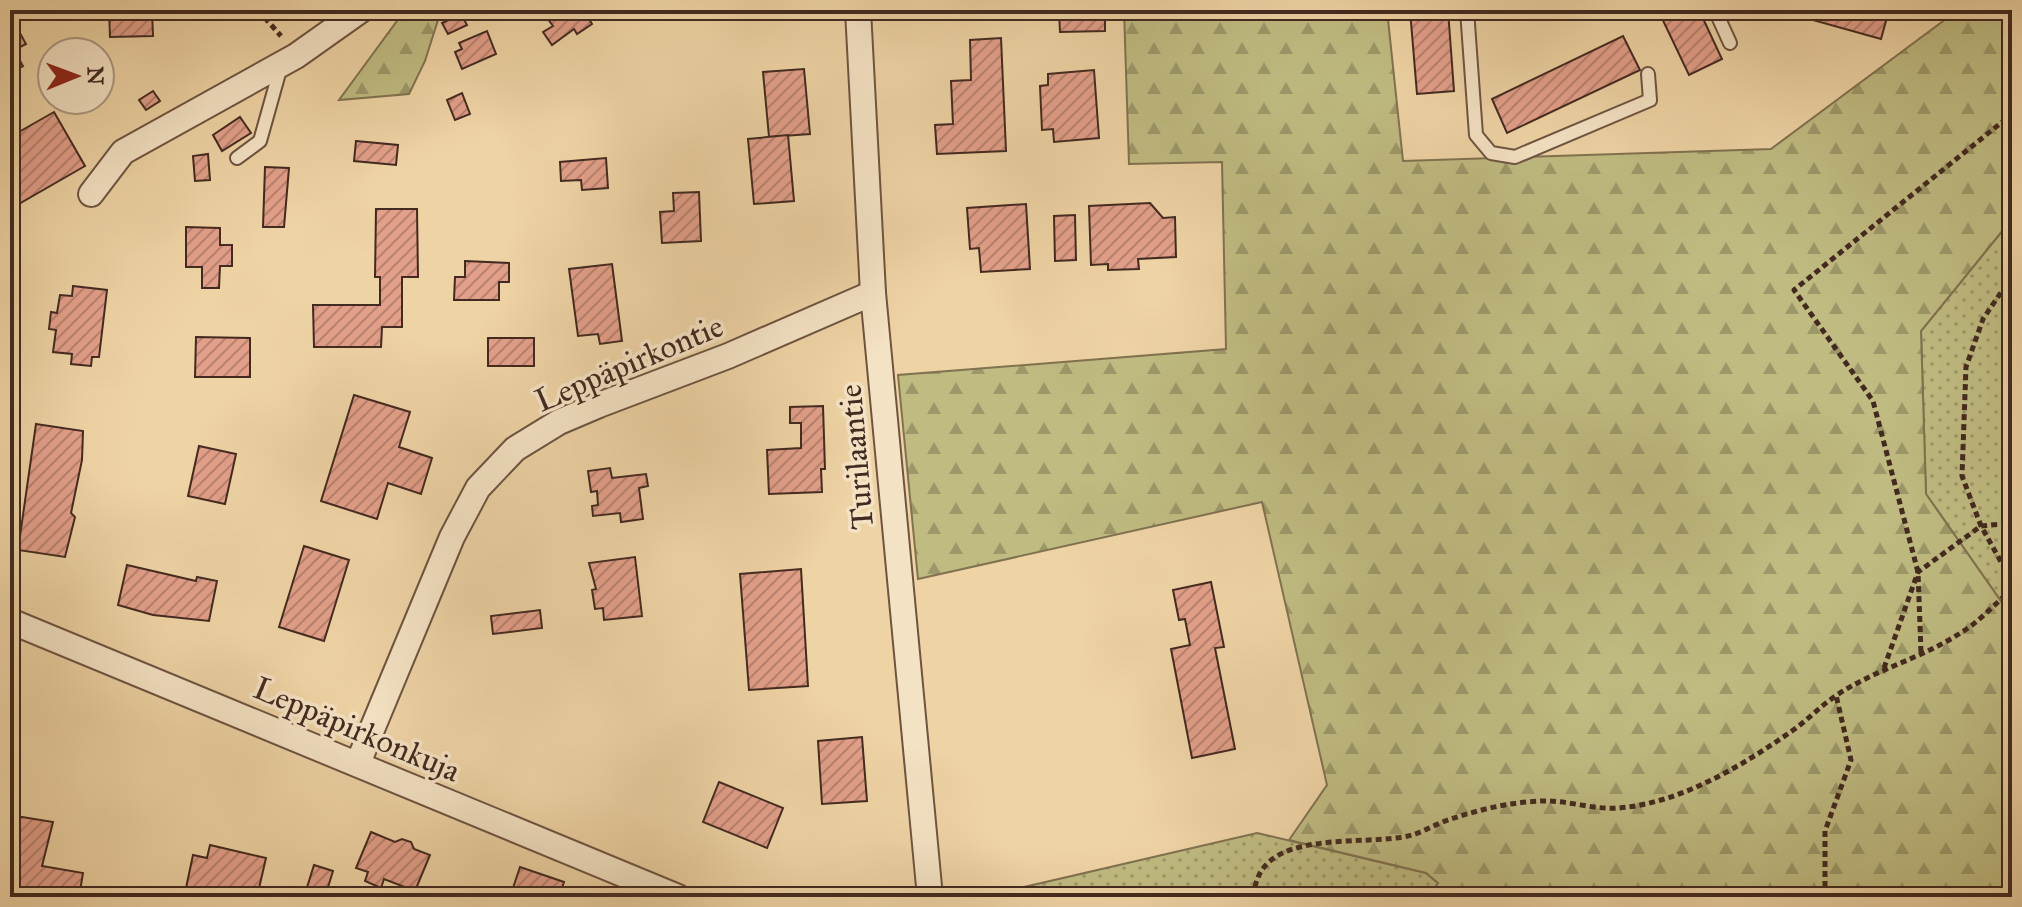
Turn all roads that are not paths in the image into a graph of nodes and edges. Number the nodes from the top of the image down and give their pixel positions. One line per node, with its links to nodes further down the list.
1 (361, 10): 6 (street)
2 (858, 10): 10 (street, Turilaantie)
3 (1467, 10): 7 (lane)
4 (1715, 10): 5 (lane)
5 (1730, 43)
6 (282, 63): 8 (lane); 9 (street)
7 (1648, 74)
8 (237, 158)
9 (91, 194)
10 (873, 293): 12 (street, Leppäpirkontie); 14 (street, Turilaantie)
11 (10, 621): 12 (street, Leppäpirkonkuja)
12 (358, 763): 13 (street, Leppäpirkonkuja)
13 (678, 897)
14 (930, 897)

